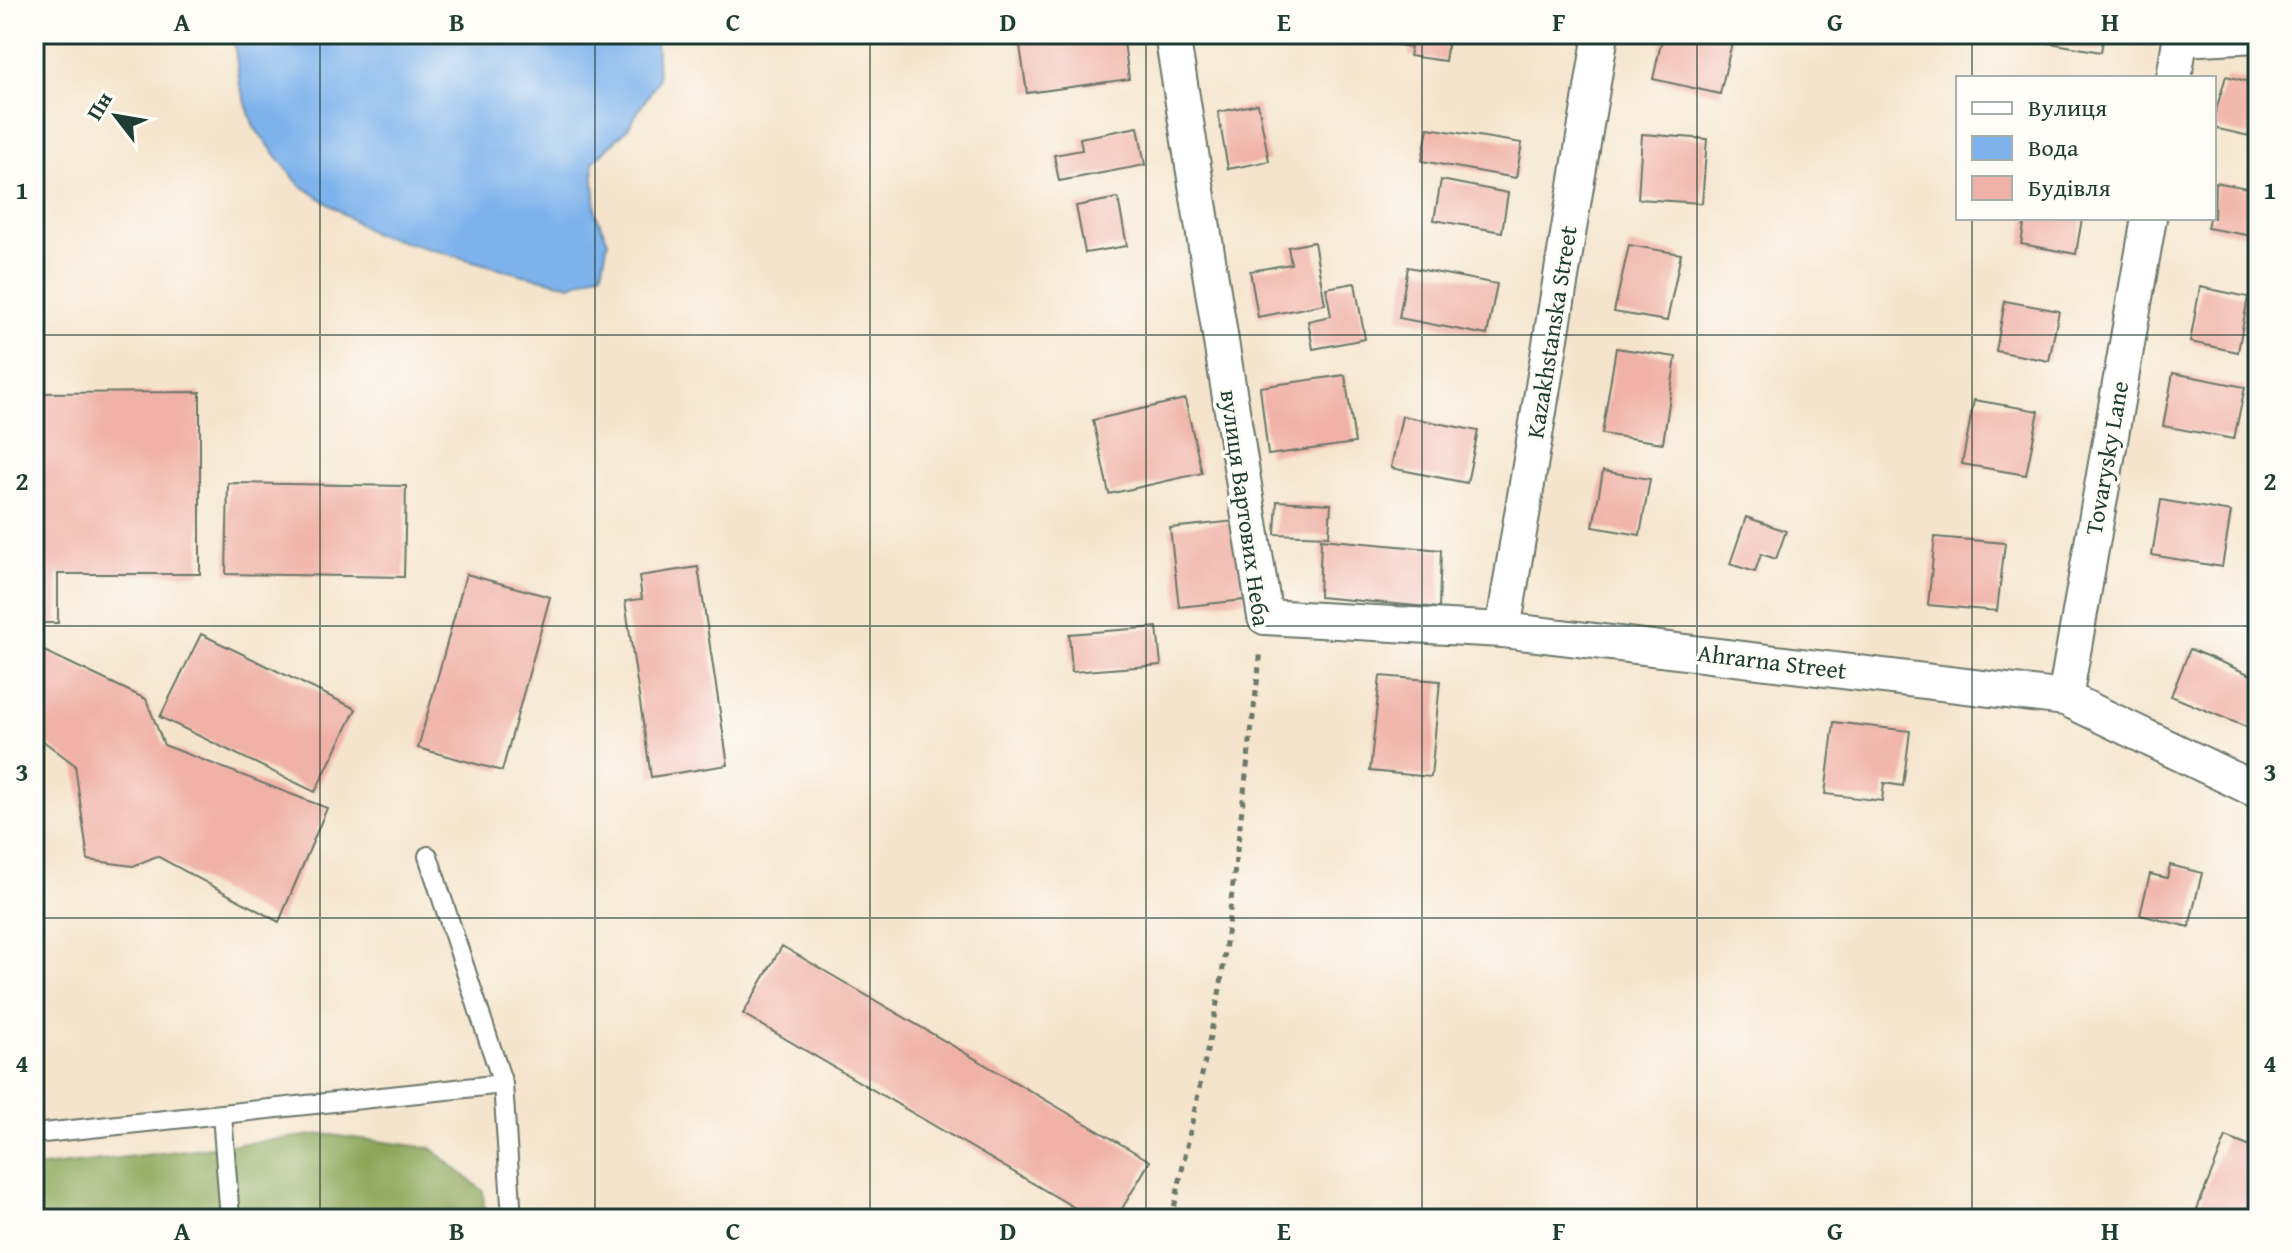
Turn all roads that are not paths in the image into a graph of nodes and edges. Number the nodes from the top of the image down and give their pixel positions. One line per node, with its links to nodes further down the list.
1 (1172, 34): 7 (street, вулиця Вартових Неба)
2 (1601, 34): 8 (street, Kazakhstanska Street)
3 (2258, 35): 4 (street)
4 (2181, 37): 5 (street)
5 (2174, 76)
6 (2149, 220): 9 (street, Tovarysky Lane)
7 (1265, 617): 8 (street, Ahrarna Street)
8 (1503, 630): 9 (street, Ahrarna Street)
9 (2065, 698): 10 (street, Ahrarna Street)
10 (2258, 791)
11 (428, 856): 12 (lane)
12 (503, 1084): 13 (lane); 16 (lane)
13 (222, 1114): 14 (lane); 15 (lane)
14 (34, 1134)
15 (230, 1219)
16 (512, 1219)

